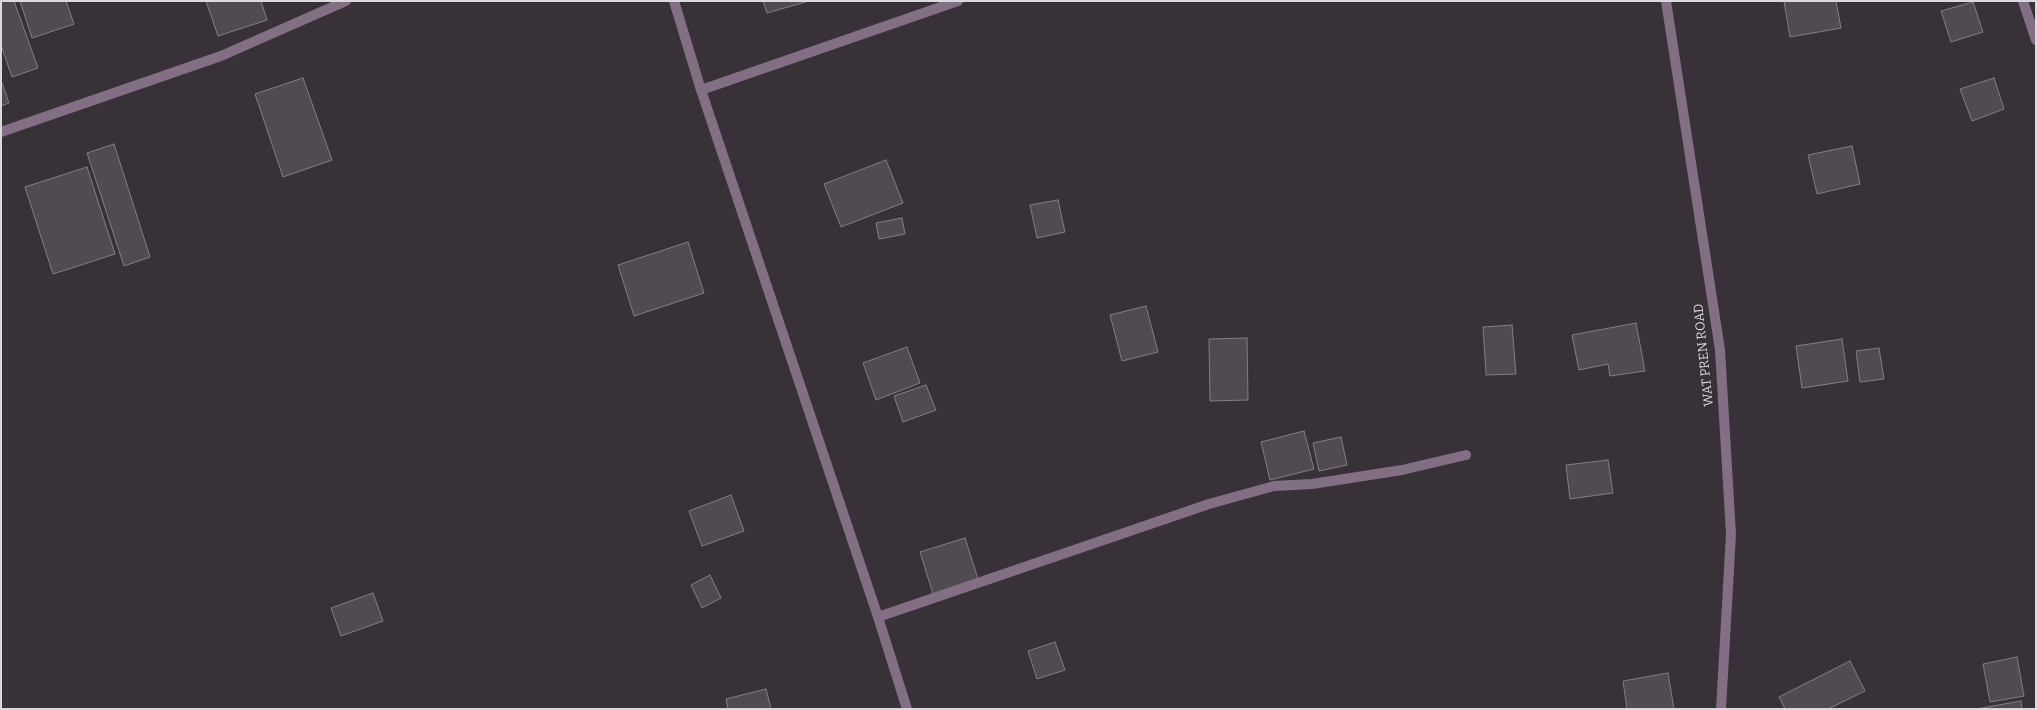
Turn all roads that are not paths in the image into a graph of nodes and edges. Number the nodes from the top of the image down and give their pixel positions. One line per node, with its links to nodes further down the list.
1 (346, 1): 8 (street)
2 (674, 1): 7 (street)
3 (958, 1): 7 (street)
4 (1666, 1): 12 (street, WAT PREN ROAD)
5 (2023, 1): 6 (street)
6 (2036, 40)
7 (701, 90): 10 (street)
8 (1, 132)
9 (1466, 455): 10 (street)
10 (878, 617): 11 (street)
11 (907, 709)
12 (1721, 709)

